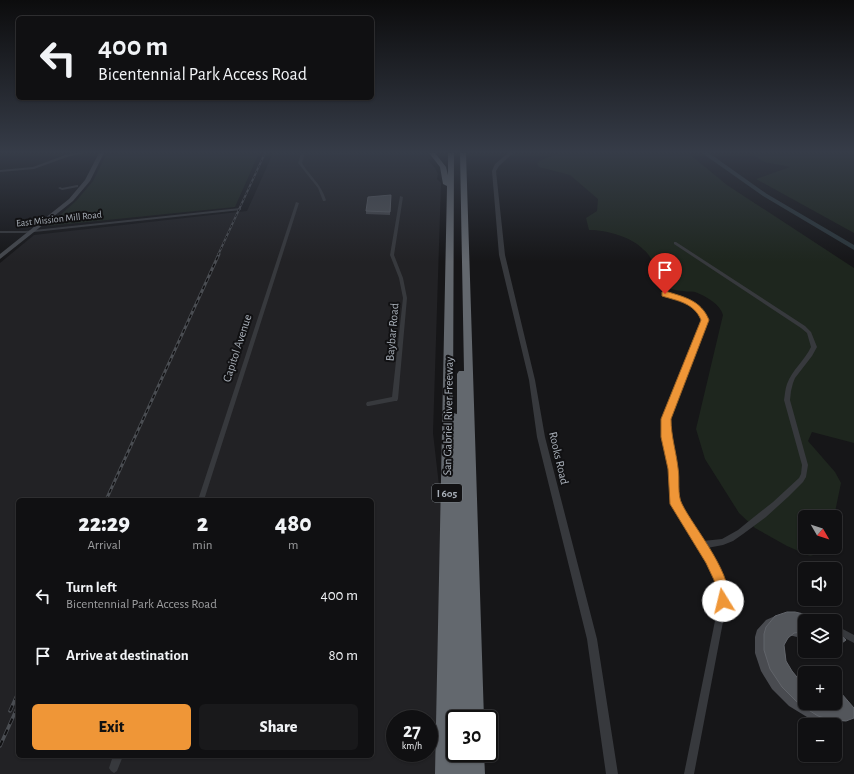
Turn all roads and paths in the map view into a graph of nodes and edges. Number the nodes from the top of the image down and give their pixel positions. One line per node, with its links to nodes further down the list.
1 (73, 189): 15 (main road)
2 (73, 189): 17 (main road)
3 (321, 189): 11 (street)
4 (446, 189): 14 (highway)
5 (450, 189): 14 (highway, San Gabriel River Freeway / I 605)
6 (460, 189): 27 (highway)
7 (462, 189): 34 (highway)
8 (464, 189): 28 (highway, San Gabriel River Freeway / I 605)
9 (496, 189): 37 (street, Rooks Road)
10 (401, 197): 22 (street, Baybar Road)
11 (324, 200)
12 (297, 203): 23 (street, Capitol Avenue)
13 (240, 209): 15 (street, East Mission Mill Road)
14 (450, 212): 33 (highway, San Gabriel River Freeway / I 605)
15 (33, 231): 17 (street, East Mission Mill Road); 20 (main road)
16 (0, 232): 17 (street, East Mission Mill Road)
17 (25, 232): 19 (main road)
18 (675, 243): 24 (street)
19 (0, 250)
20 (0, 257)
21 (665, 294): 24 (street)
22 (369, 404)
23 (202, 498)
24 (701, 545): 38 (street)
25 (842, 633): 26 (street)
26 (854, 639)
27 (465, 710)
28 (476, 710)
29 (117, 758): 32 (street)
30 (465, 762): 35 (highway)
31 (476, 762): 36 (highway)
32 (114, 768)
33 (443, 774)
34 (453, 774)
35 (465, 774)
36 (477, 774)
37 (612, 774)
38 (689, 774)

